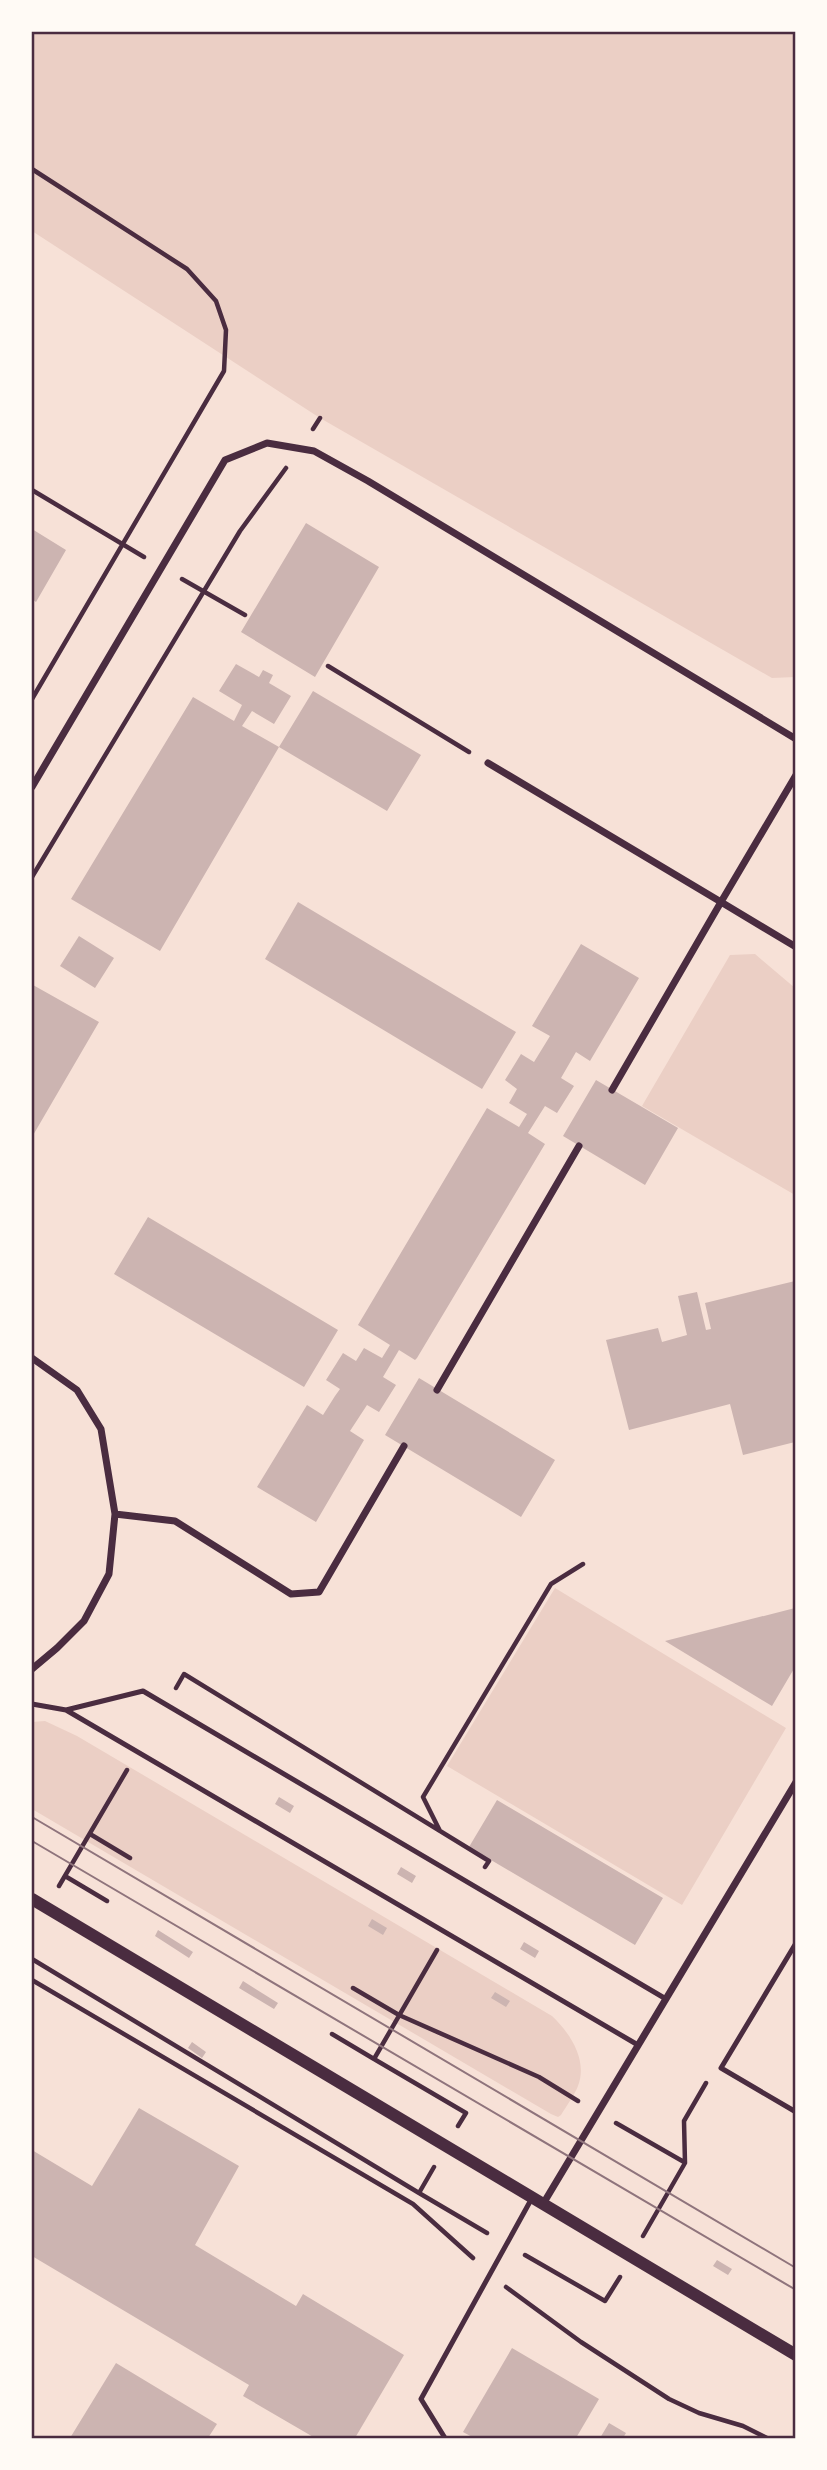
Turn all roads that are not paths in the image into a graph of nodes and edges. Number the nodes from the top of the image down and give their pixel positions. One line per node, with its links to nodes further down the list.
1 (796, 739): 4 (street)
2 (488, 763): 5 (street)
3 (796, 775): 5 (street)
4 (32, 787)
5 (721, 902): 6 (street); 7 (street)
6 (796, 947)
7 (612, 1090)
8 (579, 1146): 10 (street)
9 (32, 1358): 12 (street)
10 (437, 1390)
11 (404, 1446): 12 (street)
12 (115, 1514): 13 (street)
13 (32, 1669)
14 (32, 1704): 15 (lane)
15 (66, 1710): 19 (lane); 20 (lane)
16 (796, 1782): 19 (street)
17 (32, 1899): 22 (street)
18 (796, 1943): 21 (lane)
19 (666, 1999): 20 (street)
20 (638, 2045): 22 (street)
21 (796, 2112)
22 (538, 2201): 23 (street); 24 (lane)
23 (796, 2354)
24 (445, 2438)

